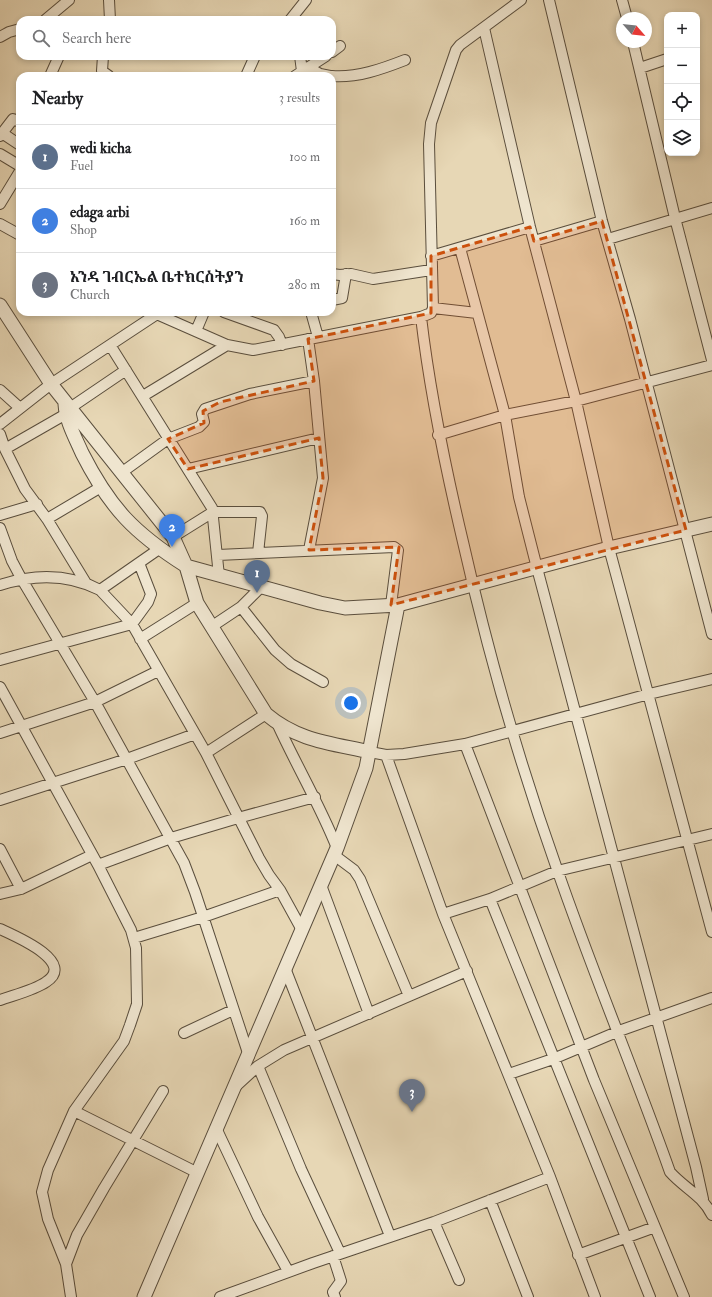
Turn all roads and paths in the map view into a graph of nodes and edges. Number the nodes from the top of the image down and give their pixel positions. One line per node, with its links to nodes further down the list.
1 (69, 0): 9 (street)
2 (109, 0): 10 (street)
3 (306, 0): 11 (street)
4 (521, 0): 7 (street)
5 (549, 0): 38 (street)
6 (622, 0): 8 (street)
7 (509, 5): 12 (street)
8 (625, 12)
9 (50, 16)
10 (110, 16)
11 (294, 16)
12 (484, 28): 40 (street); 45 (street)
13 (16, 30): 14 (street)
14 (0, 37)
15 (635, 48): 23 (street)
16 (57, 60): 24 (street)
17 (102, 60): 25 (street)
18 (253, 60): 26 (street)
19 (300, 60): 27 (street)
20 (320, 60): 27 (street)
21 (405, 60): 28 (street)
22 (664, 60): 23 (street)
23 (640, 68): 37 (street)
24 (52, 72)
25 (103, 72)
26 (248, 72)
27 (302, 72)
28 (336, 76)
29 (16, 120): 30 (street)
30 (1, 134): 31 (street)
31 (16, 143)
32 (0, 154): 33 (street)
33 (16, 164)
34 (16, 174): 35 (street)
35 (0, 204)
36 (712, 208): 37 (street)
37 (675, 218): 42 (street); 64 (street)
38 (602, 221): 42 (street); 43 (street)
39 (0, 224): 41 (street)
40 (530, 226): 43 (street); 44 (street)
41 (16, 233)
42 (608, 239): 68 (street)
43 (534, 241): 72 (street)
44 (460, 248): 45 (street); 52 (street)
45 (431, 256): 46 (street)
46 (431, 270): 48 (street); 51 (street)
47 (336, 274): 48 (street)
48 (346, 274): 49 (street)
49 (336, 299)
50 (0, 305): 69 (street)
51 (433, 308): 52 (street); 58 (street)
52 (477, 313): 75 (street)
53 (152, 316): 61 (street)
54 (163, 316): 59 (street)
55 (202, 316): 59 (street)
56 (253, 316): 63 (street)
57 (311, 316): 60 (street)
58 (421, 317): 60 (street); 78 (street)
59 (196, 331): 62 (street)
60 (313, 338): 63 (street); 67 (street)
61 (110, 345): 66 (street); 69 (street)
62 (227, 345): 63 (street); 71 (street)
63 (282, 345)
64 (712, 360)
65 (712, 365): 68 (street)
66 (126, 370): 71 (street); 73 (street)
67 (314, 381): 79 (street); 80 (street)
68 (645, 383): 72 (street); 91 (street)
69 (51, 384): 73 (street); 74 (street)
70 (0, 390): 74 (street)
71 (143, 396): 80 (street)
72 (576, 401): 75 (street); 93 (street)
73 (67, 407): 81 (street); 83 (street); 84 (street)
74 (20, 408): 76 (street)
75 (504, 415): 78 (street); 100 (street)
76 (0, 424)
77 (0, 434): 81 (street)
78 (438, 435): 104 (street)
79 (319, 438): 82 (street); 95 (street)
80 (168, 439): 82 (street); 83 (street)
81 (5, 449): 85 (street)
82 (188, 469): 86 (street)
83 (121, 473): 92 (street)
84 (101, 487): 88 (street); 94 (street)
85 (37, 504): 87 (street); 88 (street)
86 (213, 512): 92 (street); 96 (street); 97 (street)
87 (0, 515)
88 (47, 519): 103 (street)
89 (712, 524): 91 (street)
90 (0, 528): 102 (street)
91 (686, 530): 93 (street); 113 (street)
92 (173, 537): 99 (street)
93 (609, 548): 100 (street); 121 (street)
94 (159, 549): 98 (street); 99 (street)
95 (309, 550): 96 (street); 109 (street)
96 (258, 553): 97 (street)
97 (218, 555): 101 (street)
98 (139, 563): 107 (street); 111 (street)
99 (186, 566): 101 (street); 108 (street)
100 (537, 568): 104 (street); 124 (street)
101 (219, 576): 106 (street)
102 (21, 578): 103 (street); 105 (street); 115 (street)
103 (86, 583): 107 (street)
104 (472, 584): 109 (street); 128 (street)
105 (0, 585)
106 (261, 587): 109 (street); 110 (street)
107 (100, 590): 111 (street)
108 (197, 603): 112 (street); 114 (street)
109 (394, 605): 131 (street)
110 (241, 607): 112 (street); 119 (street)
111 (132, 624): 114 (street); 115 (street)
112 (211, 627): 123 (street)
113 (712, 634)
114 (140, 639): 117 (street)
115 (59, 643): 116 (street); 122 (street)
116 (0, 660)
117 (158, 671): 122 (street); 129 (street)
118 (712, 679): 121 (street)
119 (323, 682)
120 (0, 687): 126 (street)
121 (649, 694): 124 (street); 141 (street)
122 (95, 702): 126 (street); 134 (street)
123 (266, 714): 125 (street); 132 (street)
124 (576, 714): 128 (street); 145 (street)
125 (277, 723): 131 (street); 136 (street)
126 (22, 726): 127 (street); 135 (street)
127 (0, 733)
128 (512, 733): 130 (street); 147 (street)
129 (196, 734): 132 (street); 134 (street)
130 (465, 744): 133 (street); 149 (street)
131 (370, 752): 133 (street); 143 (street)
132 (206, 753): 138 (street)
133 (386, 755): 154 (street)
134 (127, 759): 135 (street); 140 (street)
135 (54, 783): 137 (street); 144 (street)
136 (315, 797): 138 (street); 143 (street)
137 (0, 800)
138 (238, 818): 140 (street); 151 (street)
139 (712, 834): 141 (street)
140 (172, 838): 146 (street); 155 (street)
141 (687, 840): 145 (street); 158 (street)
142 (0, 849): 150 (street)
143 (335, 852): 148 (street); 162 (street)
144 (92, 855): 146 (street); 150 (street)
145 (615, 857): 147 (street); 167 (street)
146 (98, 865): 159 (street)
147 (557, 871): 149 (street); 168 (street)
148 (321, 886): 157 (street); 166 (street)
149 (519, 886): 153 (street); 171 (street)
150 (21, 889): 152 (street)
151 (280, 890): 155 (street); 157 (street)
152 (0, 894)
153 (490, 899): 154 (street); 173 (street)
154 (444, 914): 161 (street)
155 (203, 917): 159 (street); 165 (street)
156 (0, 929): 164 (street)
157 (302, 930): 160 (street)
158 (712, 932)
159 (134, 938): 178 (street)
160 (285, 968): 170 (street); 172 (street)
161 (467, 971): 162 (street); 175 (street)
162 (409, 996): 166 (street)
163 (712, 998): 167 (street)
164 (0, 1000)
165 (233, 1010): 169 (street); 172 (street)
166 (369, 1014): 170 (street)
167 (656, 1018): 168 (street); 183 (street)
168 (619, 1031): 171 (street); 183 (street)
169 (184, 1033)
170 (311, 1038): 174 (street); 188 (street)
171 (582, 1048): 173 (street); 187 (street)
172 (249, 1056): 176 (street)
173 (553, 1059): 175 (street); 189 (street)
174 (258, 1066): 176 (street); 190 (street)
175 (508, 1074): 182 (street)
176 (235, 1088): 179 (street)
177 (163, 1091): 180 (street)
178 (74, 1111): 180 (street); 192 (street)
179 (217, 1130): 181 (street); 193 (street)
180 (132, 1141): 181 (street); 192 (street)
181 (198, 1173): 196 (street)
182 (550, 1177): 184 (street); 191 (street)
183 (703, 1199): 185 (street)
184 (490, 1200): 186 (street); 199 (street)
185 (712, 1215)
186 (434, 1222): 188 (street); 194 (street)
187 (655, 1227): 189 (street); 202 (street)
188 (390, 1236): 190 (street)
189 (627, 1237): 191 (street); 201 (street)
190 (337, 1255): 193 (street); 198 (street)
191 (578, 1255): 200 (street)
192 (66, 1264): 195 (street)
193 (288, 1271): 197 (street)
194 (459, 1280)
195 (71, 1297)
196 (144, 1297)
197 (220, 1297)
198 (335, 1297)
199 (528, 1297)
200 (595, 1297)
201 (650, 1297)
202 (684, 1297)

